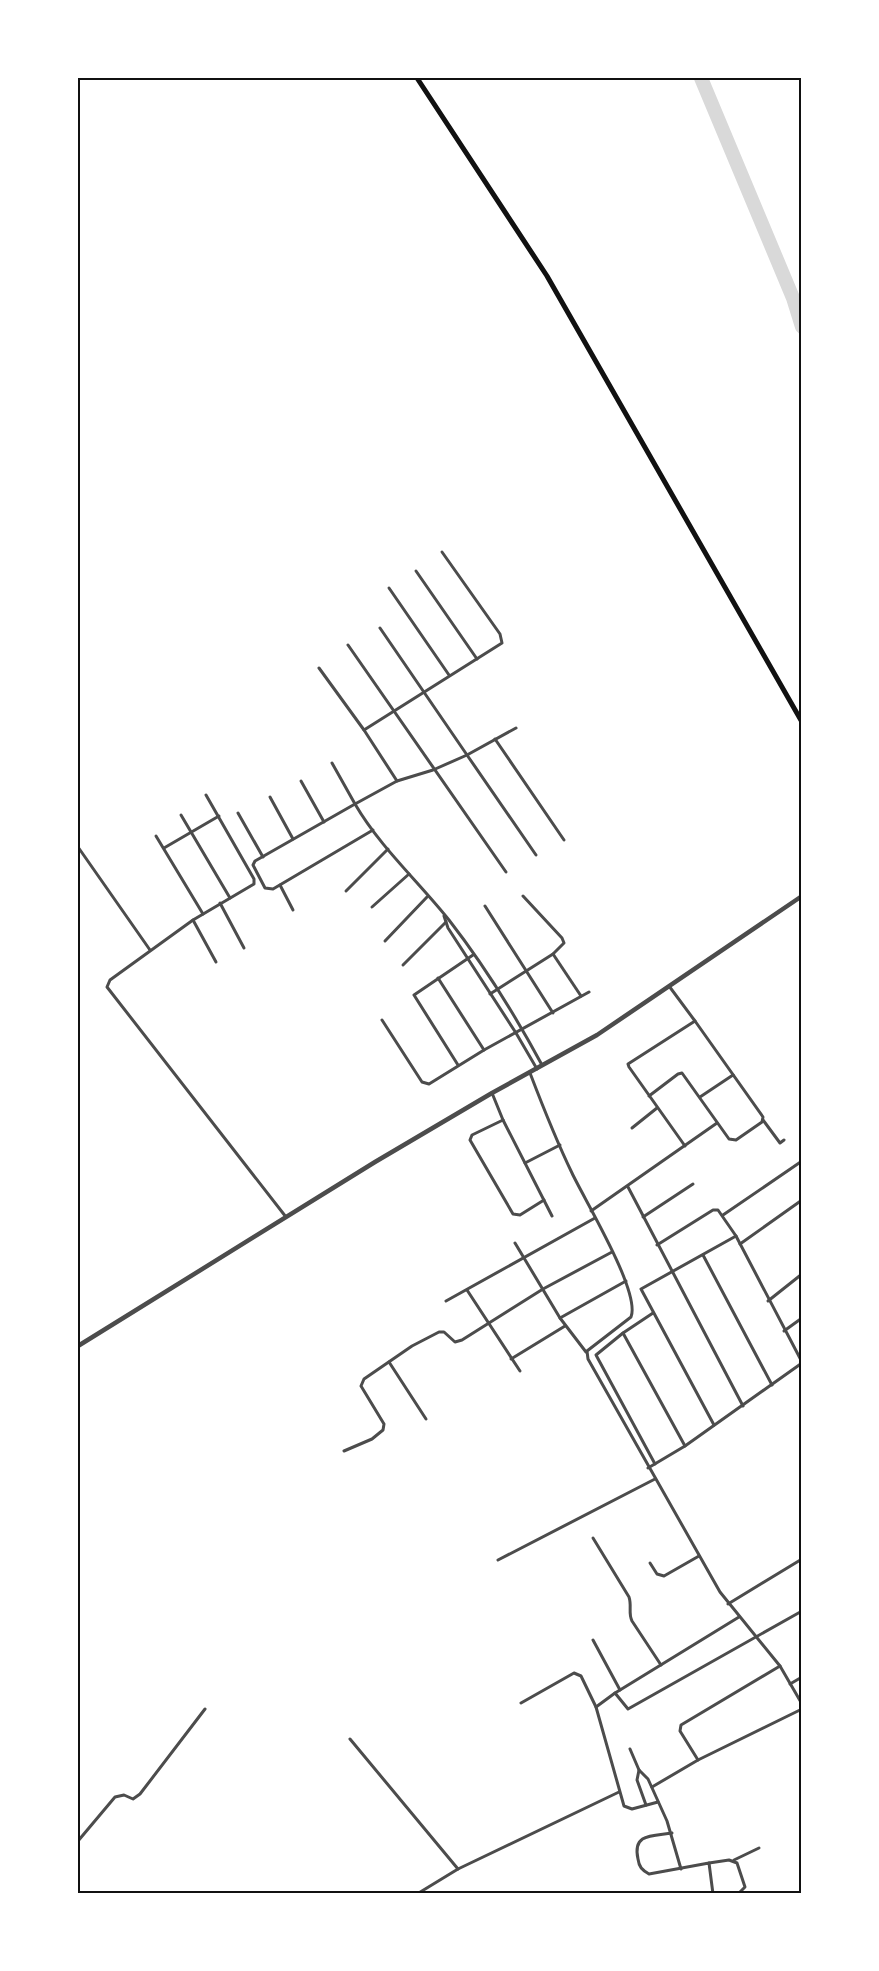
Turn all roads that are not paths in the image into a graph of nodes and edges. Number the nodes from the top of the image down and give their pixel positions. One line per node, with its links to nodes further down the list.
1 (416, 78): 12 (main road)
2 (442, 552): 7 (street)
3 (416, 571): 7 (street)
4 (389, 588): 9 (street)
5 (380, 628): 10 (street)
6 (348, 645): 11 (street)
7 (477, 659): 9 (street)
8 (318, 668): 14 (street)
9 (450, 675): 10 (street)
10 (422, 692): 11 (street); 16 (street)
11 (394, 710): 14 (street); 18 (street)
12 (802, 722)
13 (516, 728): 15 (street)
14 (364, 730): 20 (street)
15 (496, 739): 16 (street); 32 (street)
16 (467, 755): 18 (street); 36 (street)
17 (332, 763): 23 (street)
18 (434, 770): 20 (street); 38 (street)
19 (301, 781): 27 (street)
20 (397, 781): 23 (street)
21 (206, 795): 26 (street)
22 (270, 797): 31 (street)
23 (355, 804): 27 (street); 28 (street)
24 (238, 813): 37 (street)
25 (182, 814): 29 (street)
26 (219, 816): 29 (street); 45 (street)
27 (324, 822): 31 (street)
28 (373, 830): 35 (street); 40 (street)
29 (191, 832): 34 (street); 45 (street)
30 (156, 836): 34 (street)
31 (293, 840): 37 (street)
32 (564, 840)
33 (78, 847): 55 (street)
34 (164, 848): 50 (street)
35 (388, 849): 39 (street); 41 (street)
36 (536, 855)
37 (263, 857): 40 (street)
38 (506, 872)
39 (409, 874): 44 (street); 48 (street)
40 (280, 885): 49 (street)
41 (346, 891)
42 (523, 896): 57 (street)
43 (802, 896): 63 (street)
44 (427, 897): 52 (street); 53 (street)
45 (230, 898): 46 (street)
46 (220, 904): 50 (street); 54 (street)
47 (485, 906): 61 (street)
48 (372, 907)
49 (293, 910)
50 (203, 914): 51 (street)
51 (194, 920): 55 (street); 59 (street)
52 (447, 922): 56 (street); 58 (street); 60 (street)
53 (385, 941)
54 (244, 948)
55 (150, 950): 99 (street)
56 (474, 954): 58 (street); 64 (street)
57 (553, 954): 61 (street); 67 (street)
58 (468, 959): 62 (street); 66 (street)
59 (216, 962)
60 (403, 965)
61 (526, 970): 64 (street); 68 (street)
62 (438, 978): 73 (street); 74 (street)
63 (669, 986): 70 (street); 75 (street)
64 (497, 990): 66 (street); 71 (street)
65 (589, 992): 67 (street)
66 (490, 994): 72 (street)
67 (581, 996): 68 (street)
68 (553, 1013): 71 (street)
69 (382, 1020): 74 (street)
70 (695, 1020): 78 (street); 80 (street)
71 (523, 1030): 72 (street); 75 (street)
72 (516, 1033): 73 (street); 76 (street)
73 (484, 1050): 74 (street)
74 (458, 1065)
75 (543, 1066): 76 (street)
76 (537, 1069): 77 (street)
77 (530, 1073): 79 (street); 88 (street)
78 (733, 1075): 81 (street); 83 (street)
79 (492, 1093): 84 (street); 99 (street)
80 (649, 1096): 81 (street); 82 (street)
81 (700, 1097): 85 (street)
82 (656, 1108): 86 (street); 89 (street)
83 (763, 1119): 85 (street); 87 (street)
84 (503, 1120): 91 (street); 94 (street)
85 (717, 1122): 89 (street)
86 (632, 1128)
87 (784, 1140)
88 (560, 1145): 91 (street); 96 (street)
89 (685, 1146): 93 (street)
90 (802, 1161): 97 (street)
91 (525, 1163): 94 (street)
92 (693, 1184): 100 (street)
93 (628, 1187): 96 (street); 100 (street)
94 (544, 1200): 98 (street)
95 (801, 1200): 104 (street)
96 (592, 1211): 101 (street)
97 (723, 1215): 102 (street); 105 (street)
98 (552, 1216)
99 (286, 1217): 123 (street)
100 (643, 1217): 105 (street)
101 (595, 1218): 106 (street); 108 (street)
102 (736, 1236): 104 (street); 107 (street)
103 (515, 1243): 108 (street)
104 (740, 1244): 114 (street)
105 (657, 1245): 109 (street)
106 (612, 1252): 111 (street); 112 (street)
107 (703, 1255): 109 (street); 129 (street)
108 (524, 1258): 112 (street); 113 (street)
109 (672, 1272): 116 (street); 130 (street)
110 (802, 1274): 114 (street)
111 (626, 1281): 117 (street); 124 (street)
112 (543, 1289): 117 (street); 119 (street)
113 (467, 1290): 115 (street); 119 (street)
114 (768, 1301): 121 (street)
115 (446, 1302)
116 (653, 1313): 122 (street); 132 (street)
117 (560, 1318): 120 (street)
118 (802, 1318): 121 (street)
119 (488, 1322): 125 (street); 126 (street)
120 (566, 1326): 124 (street); 125 (street)
121 (784, 1331): 127 (street)
122 (623, 1333): 133 (street); 135 (street)
123 (78, 1346)
124 (586, 1352): 136 (street)
125 (511, 1359): 128 (street)
126 (388, 1362): 131 (street); 134 (street)
127 (802, 1362): 129 (street)
128 (520, 1371)
129 (772, 1385): 130 (street)
130 (743, 1406): 132 (street)
131 (426, 1419)
132 (714, 1426): 133 (street)
133 (685, 1446): 135 (street)
134 (344, 1451)
135 (655, 1464): 136 (street)
136 (648, 1468): 137 (street)
137 (655, 1479): 139 (street); 141 (street)
138 (593, 1538): 148 (street)
139 (699, 1556): 142 (street); 143 (street)
140 (802, 1559): 143 (street)
141 (498, 1560)
142 (650, 1563)
143 (728, 1604): 145 (street)
144 (802, 1611): 146 (street)
145 (739, 1617): 146 (street); 148 (street)
146 (758, 1637): 149 (street); 153 (street)
147 (593, 1640): 152 (street)
148 (661, 1665): 152 (street)
149 (780, 1666): 151 (street); 161 (street)
150 (802, 1676): 151 (street)
151 (790, 1684): 155 (street)
152 (620, 1690): 153 (street)
153 (615, 1693): 156 (street)
154 (521, 1703): 156 (street)
155 (802, 1704)
156 (596, 1707): 164 (street)
157 (204, 1709): 168 (street)
158 (802, 1709): 161 (street)
159 (350, 1739): 172 (street)
160 (630, 1749): 162 (street)
161 (698, 1760): 163 (street)
162 (639, 1770): 163 (street); 166 (street)
163 (652, 1787): 165 (street)
164 (620, 1792): 166 (street); 172 (street)
165 (658, 1802): 166 (street); 167 (street)
166 (646, 1805)
167 (672, 1833): 173 (street); 173 (street)
168 (78, 1841)
169 (759, 1848): 170 (street)
170 (733, 1860): 171 (street); 176 (street)
171 (709, 1863): 173 (street); 175 (street)
172 (458, 1869): 174 (street)
173 (681, 1869)
174 (416, 1894)
175 (713, 1894)
176 (738, 1894)

